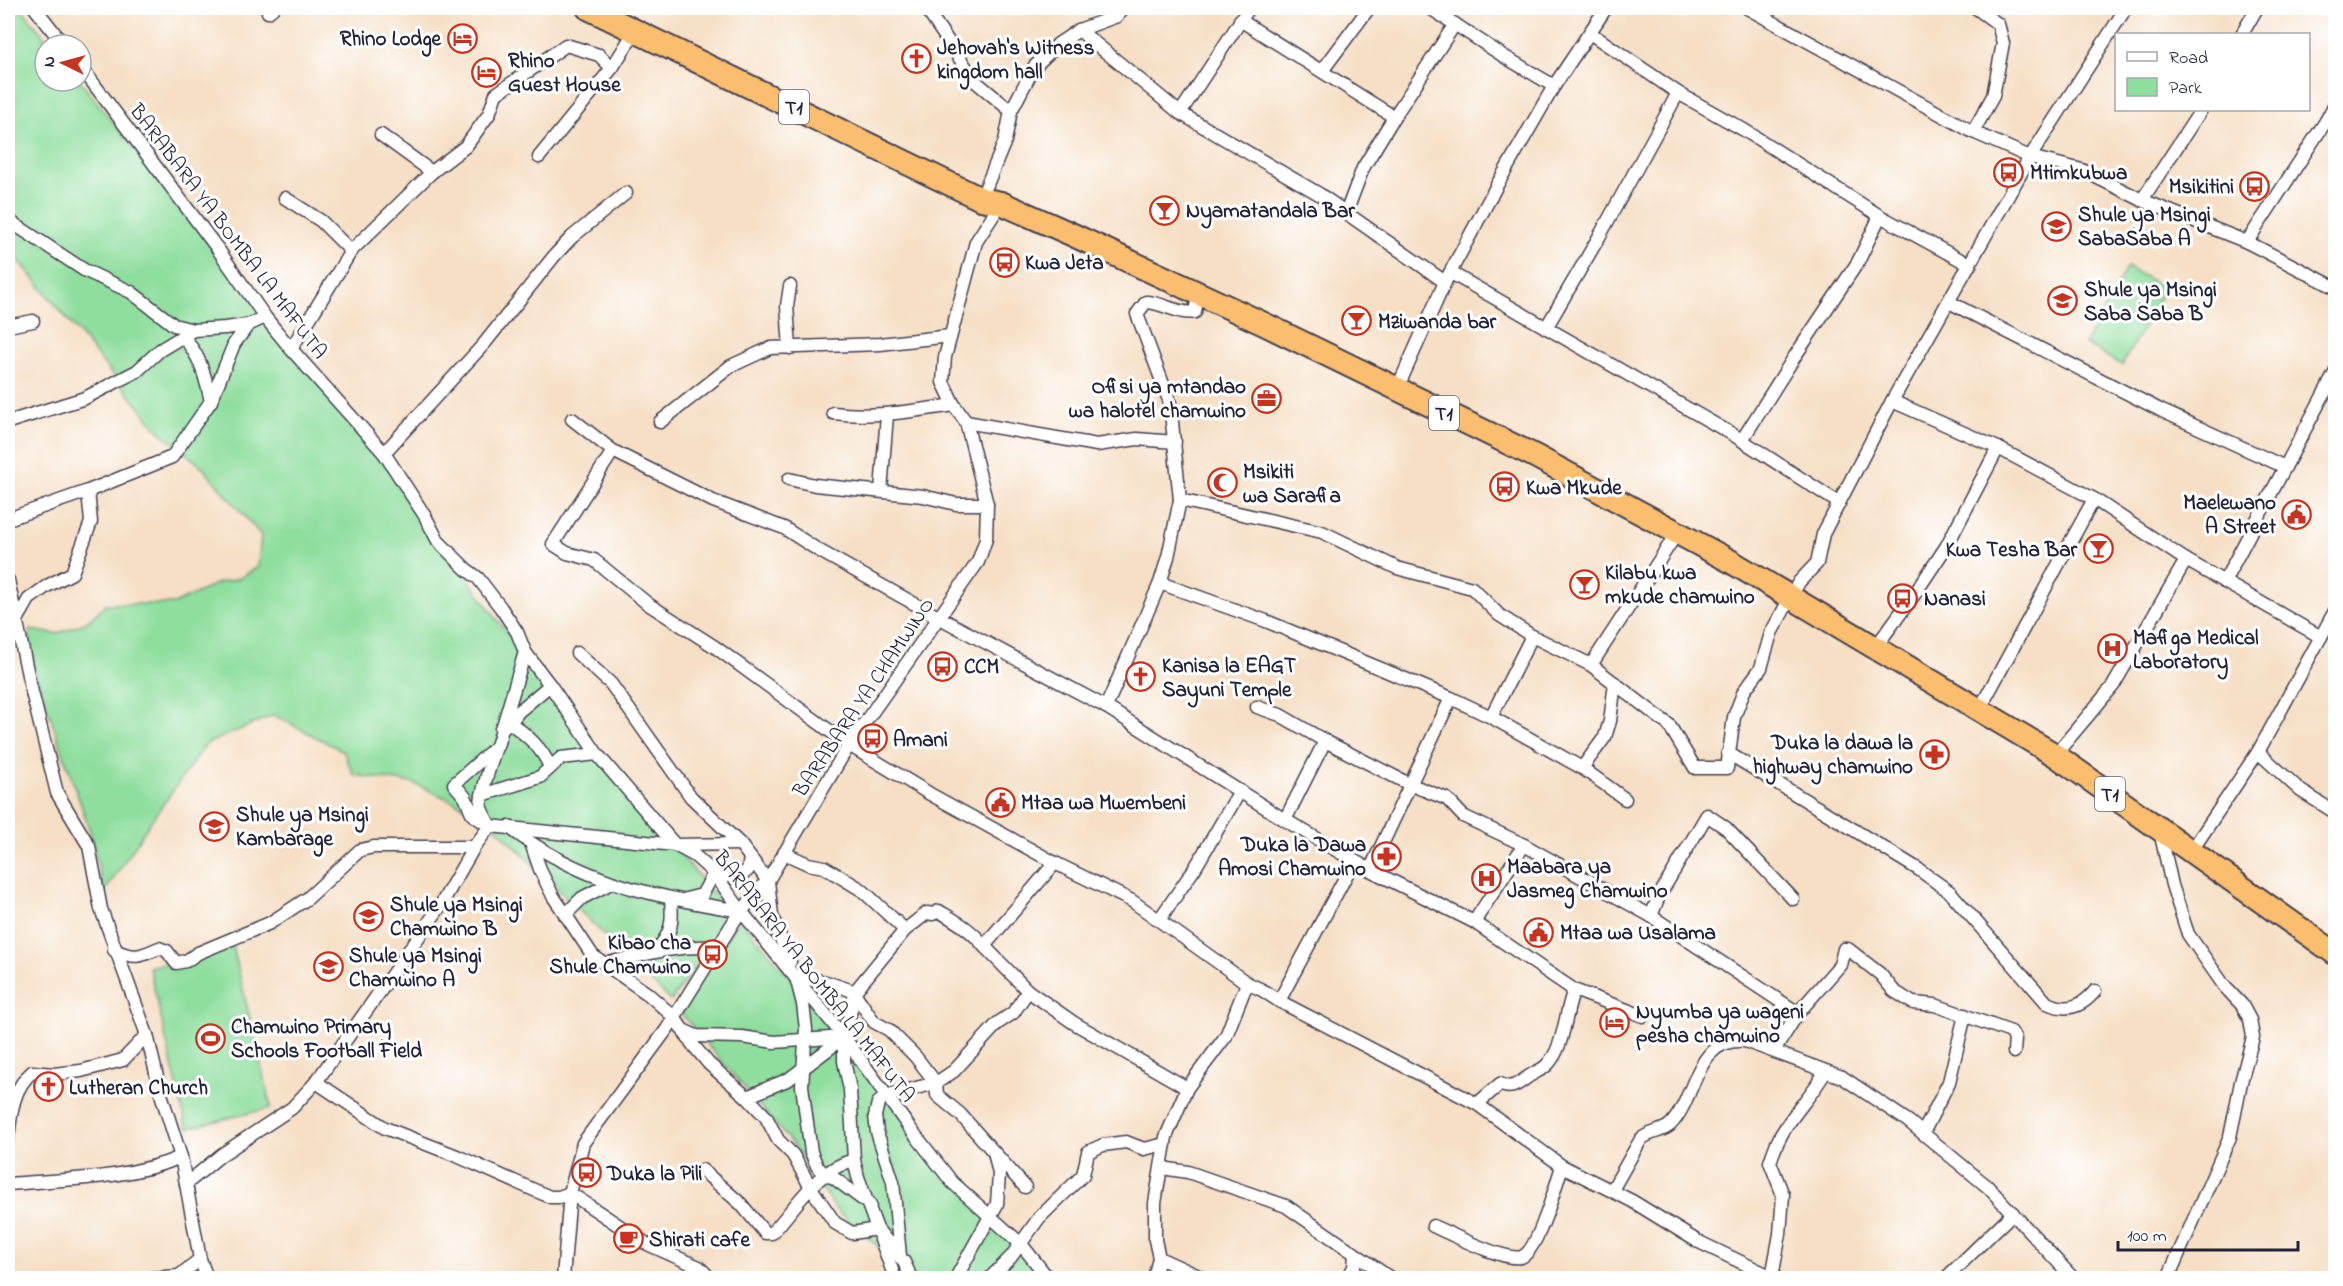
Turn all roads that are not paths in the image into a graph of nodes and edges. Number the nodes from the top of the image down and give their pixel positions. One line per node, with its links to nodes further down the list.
1 (35, 8): 17 (street)
2 (588, 8): 16 (highway, T1)
3 (930, 8): 26 (street)
4 (1122, 8): 15 (street, BARABARA YA CHAMWINO)
5 (1250, 8): 13 (street)
6 (1369, 8): 21 (street)
7 (1430, 8): 14 (street)
8 (1605, 8): 18 (street)
9 (1747, 8): 31 (street)
10 (1976, 8): 31 (street)
11 (2126, 8): 34 (street)
12 (2257, 8): 19 (street)
13 (1240, 20): 21 (street); 28 (street)
14 (1455, 24): 23 (street); 29 (street)
15 (1079, 30): 26 (street, BARABARA YA CHAMWINO); 28 (street)
16 (635, 31): 20 (street); 39 (highway, T1)
17 (55, 33)
18 (1590, 33): 23 (street); 24 (street)
19 (2243, 33)
20 (612, 68): 33 (street); 35 (street)
21 (1322, 71): 29 (street)
22 (93, 83): 51 (street, BARABARA YA BOMBA LA MAFUTA)
23 (1554, 86): 46 (street)
24 (1678, 93): 41 (street); 55 (street)
25 (2336, 102): 30 (street)
26 (1011, 111): 39 (street, BARABARA YA CHAMWINO)
27 (2200, 111): 38 (street)
28 (1180, 113): 40 (street)
29 (1394, 117): 40 (street)
30 (2331, 123): 43 (street)
31 (1972, 132): 34 (street)
32 (381, 135): 35 (street)
33 (539, 157)
34 (2030, 157): 38 (street); 45 (street)
35 (432, 172): 44 (street)
36 (626, 193): 75 (street)
37 (285, 198): 44 (street)
38 (2142, 200): 43 (street)
39 (991, 201): 49 (highway, T1); 57 (street, BARABARA YA CHAMWINO)
40 (1346, 213): 46 (street)
41 (1880, 216): 45 (street); 71 (street)
42 (8, 220): 56 (street)
43 (2247, 242): 48 (street)
44 (351, 250): 59 (street)
45 (1970, 265): 50 (street)
46 (1448, 277): 55 (street); 61 (street)
47 (790, 286): 58 (street)
48 (2336, 288)
49 (1198, 295): 61 (highway, T1); 72 (street)
50 (1949, 302): 63 (street); 76 (street)
51 (265, 317): 53 (street); 59 (street, BARABARA YA BOMBA LA MAFUTA)
52 (33, 321): 54 (street)
53 (248, 325): 56 (street); 62 (street)
54 (8, 326)
55 (1546, 328): 71 (street)
56 (188, 333): 62 (street); 68 (street)
57 (950, 336): 58 (street); 64 (street, BARABARA YA CHAMWINO)
58 (790, 348): 69 (street)
59 (291, 349): 75 (street, BARABARA YA BOMBA LA MAFUTA)
60 (2336, 371): 76 (street)
61 (1397, 389): 85 (highway, T1)
62 (211, 401): 78 (street)
63 (1892, 401): 73 (street); 82 (street)
64 (954, 405): 66 (street); 70 (street, BARABARA YA CHAMWINO)
65 (833, 413): 66 (street)
66 (887, 414): 79 (street)
67 (572, 419): 74 (street)
68 (8, 422)
69 (660, 422)
70 (966, 422): 72 (street); 83 (street, BARABARA YA CHAMWINO)
71 (1742, 440): 82 (street)
72 (1175, 442): 81 (street)
73 (1998, 448): 80 (street); 96 (street)
74 (613, 451): 92 (street); 109 (street)
75 (384, 453): 97 (street, BARABARA YA BOMBA LA MAFUTA)
76 (2285, 467): 87 (street)
77 (789, 479): 79 (street)
78 (88, 491): 84 (street); 93 (street)
79 (881, 491): 83 (street)
80 (2094, 499): 86 (street); 105 (street)
81 (1180, 500): 88 (street); 94 (street)
82 (1839, 502): 90 (street)
83 (987, 504): 92 (street, BARABARA YA CHAMWINO)
84 (8, 519)
85 (1677, 533): 90 (highway, T1); 99 (street)
86 (2186, 560): 87 (street); 114 (street)
87 (2224, 582): 95 (street)
88 (1160, 583): 102 (street); 104 (street)
89 (8, 584): 93 (street)
90 (1791, 598): 96 (highway, T1); 112 (street)
91 (2336, 609): 95 (street)
92 (940, 618): 104 (street); 109 (street, BARABARA YA CHAMWINO)
93 (17, 621): 152 (street)
94 (1532, 636): 99 (street); 106 (street)
95 (2321, 637): 111 (street)
96 (1875, 648): 105 (highway, T1)
97 (525, 652): 101 (street, BARABARA YA BOMBA LA MAFUTA); 107 (street)
98 (577, 653): 127 (street)
99 (1591, 665): 100 (street)
100 (1616, 683): 112 (street); 116 (street)
101 (550, 685): 107 (street); 113 (street, BARABARA YA BOMBA LA MAFUTA)
102 (1450, 698): 106 (street); 117 (street)
103 (1257, 706): 108 (street)
104 (1106, 707): 118 (street)
105 (1979, 710): 114 (highway, T1)
106 (1491, 717): 116 (street)
107 (505, 726): 110 (street); 115 (street)
108 (1325, 741): 117 (street); 122 (street)
109 (849, 744): 133 (street, BARABARA YA CHAMWINO); 137 (street)
110 (496, 746): 119 (street); 123 (street)
111 (2258, 752): 121 (street); 132 (street)
112 (1728, 753): 160 (street)
113 (597, 754): 115 (street); 129 (street, BARABARA YA BOMBA LA MAFUTA)
114 (2055, 755): 125 (highway, T1)
115 (550, 767): 119 (street)
116 (1582, 768): 120 (street)
117 (1409, 784): 128 (street); 138 (street)
118 (1240, 790): 122 (street); 147 (street)
119 (482, 795): 123 (street)
120 (1625, 799)
121 (2336, 813)
122 (1285, 820): 136 (street)
123 (489, 826): 124 (street); 131 (street)
124 (507, 826): 126 (street); 130 (street)
125 (2160, 830): 132 (highway, T1); 227 (street)
126 (561, 832): 129 (street); 134 (street)
127 (740, 844): 129 (street); 135 (street)
128 (1524, 844): 146 (street); 148 (street)
129 (675, 845): 139 (street, BARABARA YA BOMBA LA MAFUTA)
130 (532, 846): 134 (street); 145 (street)
131 (474, 847): 152 (street); 178 (street)
132 (2192, 850): 154 (highway, T1)
133 (784, 853): 140 (street, BARABARA YA CHAMWINO); 149 (street)
134 (552, 857): 141 (street)
135 (750, 858): 139 (street); 140 (street)
136 (1354, 861): 138 (street); 162 (street)
137 (1055, 863): 147 (street); 150 (street)
138 (1370, 870): 148 (street)
139 (714, 873): 143 (street); 144 (street, BARABARA YA BOMBA LA MAFUTA)
140 (768, 881): 144 (street, BARABARA YA CHAMWINO); 156 (street)
141 (610, 883): 143 (street); 145 (street)
142 (1793, 899): 146 (street)
143 (676, 900): 144 (street); 153 (street)
144 (741, 911): 151 (street, BARABARA YA CHAMWINO); 156 (street, BARABARA YA BOMBA LA MAFUTA)
145 (565, 915): 155 (street)
146 (1651, 915): 163 (street)
147 (1159, 920): 157 (street)
148 (1474, 922): 158 (street)
149 (905, 930): 150 (street); 161 (street)
150 (984, 946): 159 (street)
151 (718, 947): 153 (street); 167 (street, BARABARA YA CHAMWINO)
152 (114, 950): 171 (street)
153 (657, 950): 155 (street)
154 (2336, 954)
155 (605, 964): 167 (street)
156 (796, 976): 161 (street); 165 (street, BARABARA YA BOMBA LA MAFUTA); 173 (street)
157 (1247, 983): 162 (street); 180 (street)
158 (1574, 990): 166 (street); 183 (street)
159 (1028, 991): 179 (street); 180 (street)
160 (2095, 991)
161 (855, 994): 168 (street); 169 (street)
162 (1279, 1001): 183 (street)
163 (1798, 1013): 164 (street); 174 (street)
164 (1965, 1015): 175 (street); 184 (street)
165 (828, 1016): 168 (street); 172 (street, BARABARA YA BOMBA LA MAFUTA)
166 (1643, 1016)
167 (674, 1017): 170 (street); 199 (street, BARABARA YA CHAMWINO)
168 (848, 1020): 169 (street); 172 (street)
169 (874, 1022): 179 (street)
170 (683, 1030): 173 (street); 182 (street)
171 (147, 1035): 185 (street); 188 (street)
172 (844, 1037): 173 (street); 176 (street); 181 (street, BARABARA YA BOMBA LA MAFUTA); 189 (street)
173 (806, 1041): 176 (street)
174 (1774, 1051): 177 (street); 198 (street)
175 (2014, 1052)
176 (802, 1070): 182 (street); 193 (street)
177 (1825, 1072): 184 (street); 224 (street)
178 (316, 1082): 195 (street); 199 (street)
179 (936, 1083): 181 (street); 187 (street)
180 (1187, 1089): 186 (street)
181 (888, 1095): 202 (street, BARABARA YA BOMBA LA MAFUTA); 207 (street)
182 (747, 1097): 197 (street)
183 (1477, 1104): 190 (street)
184 (1923, 1133): 201 (street)
185 (8, 1137)
186 (1165, 1144): 191 (street); 205 (street)
187 (995, 1156): 196 (street); 202 (street)
188 (181, 1157): 194 (street); 195 (street)
189 (854, 1160): 193 (street); 200 (street)
190 (1562, 1166): 198 (street); 203 (street)
191 (1162, 1168): 206 (street); 208 (street)
192 (702, 1170): 197 (street)
193 (824, 1174): 197 (street); 200 (street)
194 (8, 1184)
195 (186, 1184): 209 (street)
196 (1025, 1187)
197 (811, 1188): 204 (street)
198 (1612, 1190): 224 (street)
199 (570, 1193): 213 (street, BARABARA YA CHAMWINO); 214 (street)
200 (870, 1205): 204 (street)
201 (2013, 1214): 225 (street); 226 (street)
202 (990, 1216): 205 (street, BARABARA YA BOMBA LA MAFUTA); 217 (street)
203 (1433, 1226)
204 (877, 1229): 207 (street); 215 (street)
205 (1021, 1244): 210 (street, BARABARA YA BOMBA LA MAFUTA); 218 (street)
206 (1355, 1255): 222 (street); 223 (street)
207 (900, 1256): 216 (street)
208 (1159, 1258): 220 (street); 221 (street)
209 (200, 1259): 211 (street); 212 (street)
210 (1044, 1274): 219 (street)
211 (150, 1278)
212 (207, 1278)
213 (563, 1278)
214 (710, 1278)
215 (895, 1278)
216 (911, 1278)
217 (956, 1278)
218 (990, 1278)
219 (1057, 1278)
220 (1154, 1278)
221 (1203, 1278)
222 (1348, 1278)
223 (1390, 1278)
224 (1773, 1278)
225 (1946, 1278)
226 (2073, 1278)
227 (2168, 1278)

